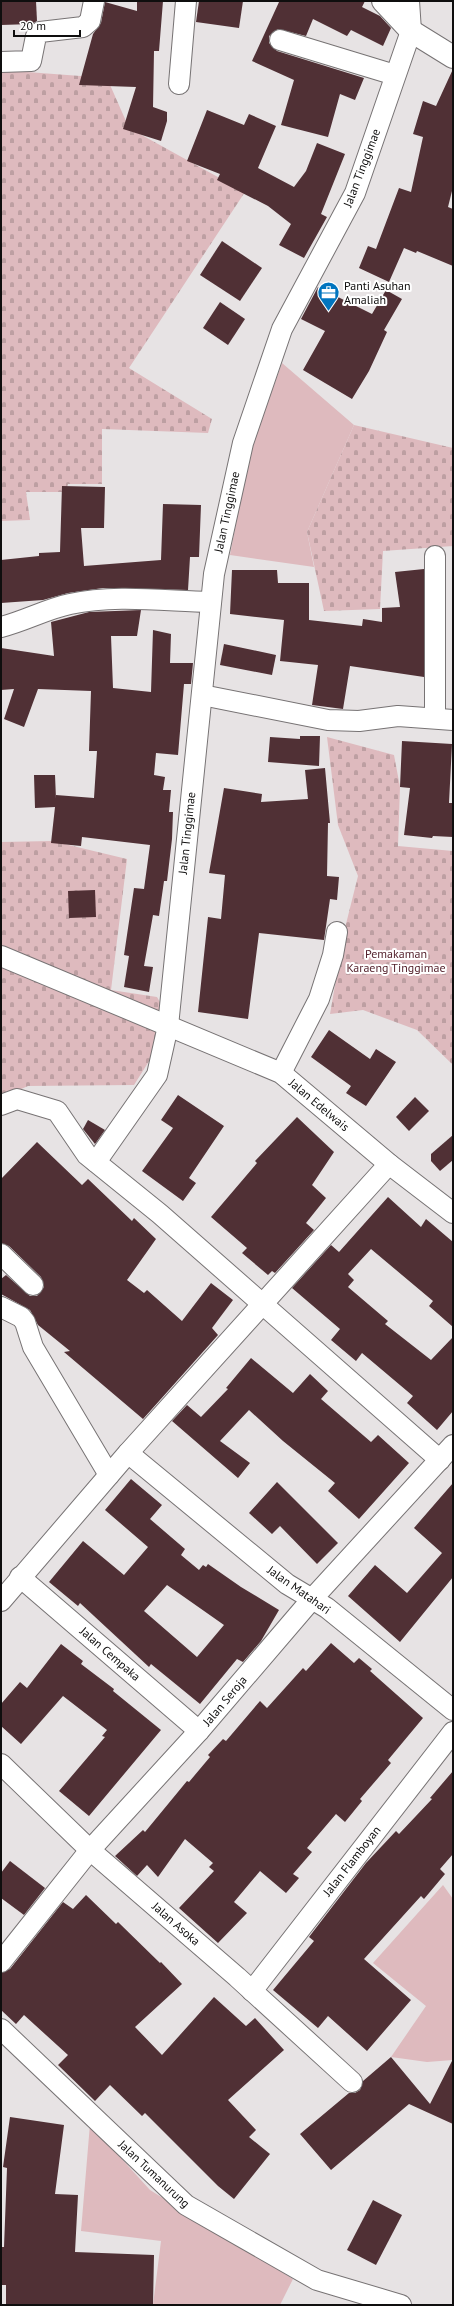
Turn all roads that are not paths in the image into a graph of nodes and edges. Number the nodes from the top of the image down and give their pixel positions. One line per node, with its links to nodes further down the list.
1 (94, 1): 8 (street)
2 (186, 1): 10 (street)
3 (384, 1): 5 (street)
4 (409, 1): 5 (street)
5 (411, 31): 7 (street); 9 (street, Jalan Tinggimae)
6 (280, 40): 9 (street)
7 (453, 57)
8 (1, 62)
9 (396, 75): 12 (street, Jalan Tinggimae)
10 (179, 84)
11 (435, 556): 15 (street)
12 (210, 602): 13 (street); 14 (street, Jalan Tinggimae)
13 (1, 627)
14 (202, 695): 15 (street); 18 (street, Jalan Tinggimae)
15 (444, 719)
16 (336, 932): 19 (street)
17 (1, 956): 18 (street, Jalan Edelwais)
18 (168, 1026): 19 (street, Jalan Edelwais); 21 (street, Jalan Tinggimae)
19 (281, 1073): 22 (street, Jalan Edelwais)
20 (1, 1105): 21 (street)
21 (96, 1162): 26 (street)
22 (389, 1164): 23 (street, Jalan Edelwais); 26 (street)
23 (453, 1213)
24 (1, 1254): 25 (street)
25 (33, 1285)
26 (262, 1304): 28 (street); 29 (street)
27 (1, 1307): 30 (street)
28 (447, 1452): 32 (street, Jalan Seroja)
29 (128, 1453): 30 (street); 32 (street, Jalan Matahari)
30 (109, 1475): 31 (street)
31 (20, 1577): 33 (street); 35 (street, Jalan Cempaka)
32 (312, 1599): 34 (street, Jalan Matahari); 35 (street, Jalan Seroja)
33 (1, 1601)
34 (453, 1710)
35 (199, 1731): 38 (street, Jalan Seroja)
36 (453, 1732): 40 (street, Jalan Flamboyan)
37 (1, 1764): 38 (street, Jalan Asoka)
38 (90, 1850): 39 (street, Jalan Seroja); 40 (street, Jalan Asoka)
39 (1, 1962)
40 (252, 1991): 42 (street, Jalan Asoka)
41 (1, 2029): 43 (street, Jalan Tumanurung)
42 (352, 2082)
43 (401, 2305)

